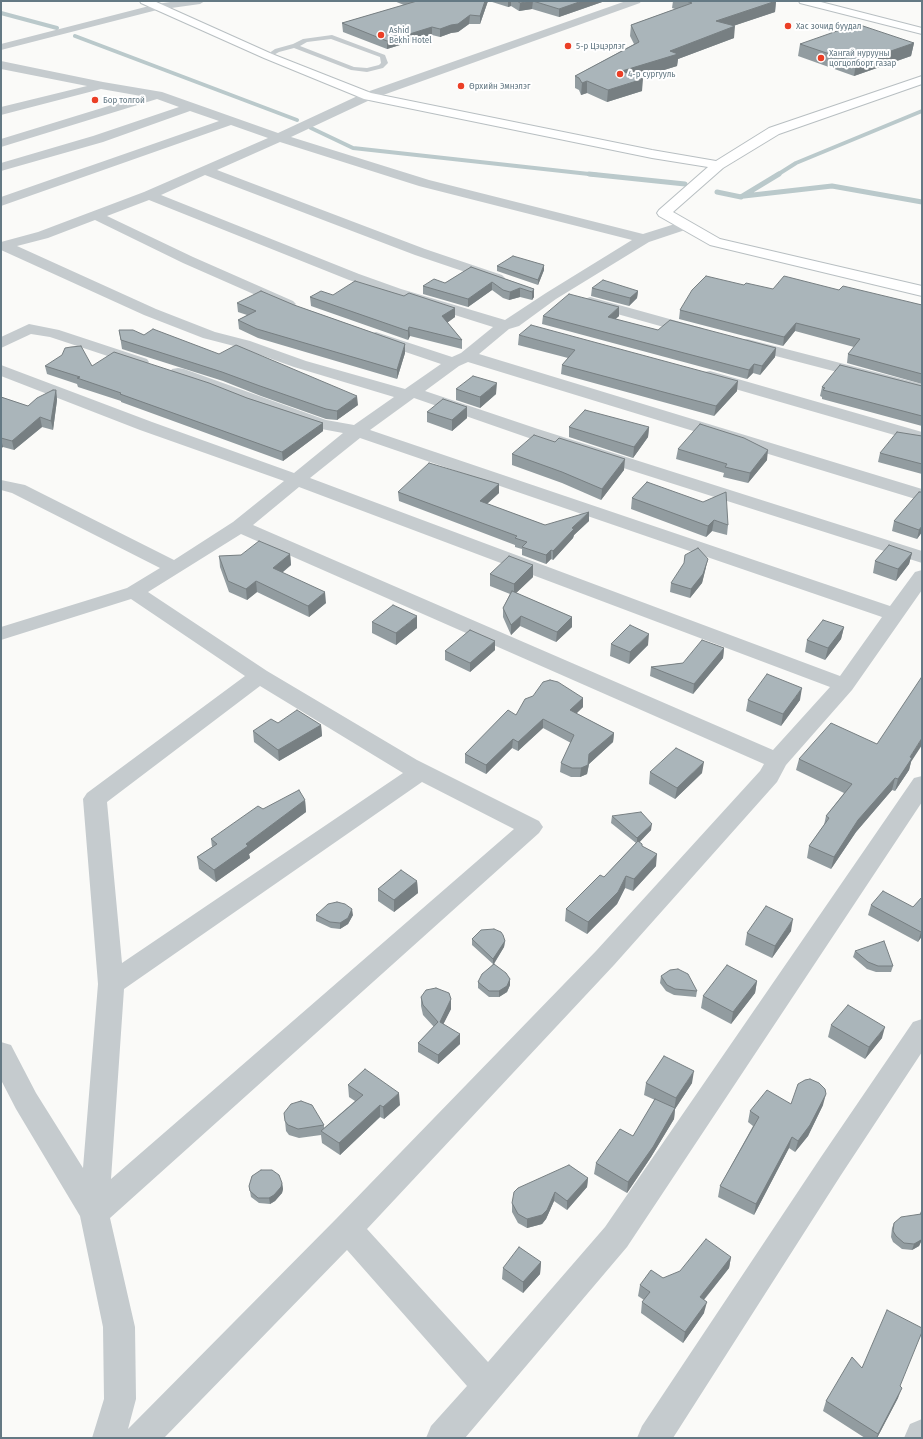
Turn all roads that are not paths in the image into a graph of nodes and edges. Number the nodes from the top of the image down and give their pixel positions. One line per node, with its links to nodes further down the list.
1 (145, 1): 5 (street)
2 (200, 1): 5 (street)
3 (636, 1): 14 (street)
4 (804, 1): 6 (street)
5 (157, 7): 7 (street); 9 (street)
6 (921, 31)
7 (3, 45)
8 (295, 46): 8 (lane); 9 (lane)
9 (268, 56): 14 (street)
10 (1, 65): 12 (street)
11 (922, 80): 20 (street)
12 (103, 86): 13 (street); 16 (street)
13 (158, 95): 15 (street); 19 (street)
14 (368, 96): 18 (street); 20 (street)
15 (192, 106): 17 (street); 21 (street)
16 (1, 111)
17 (231, 121): 18 (street); 24 (street)
18 (279, 138): 22 (street); 27 (street)
19 (1, 143)
20 (718, 164): 26 (street)
21 (1, 167)
22 (204, 170): 23 (street); 29 (street)
23 (149, 195): 25 (street); 33 (street)
24 (1, 202)
25 (94, 215): 28 (street); 32 (street)
26 (683, 226): 27 (street); 30 (street)
27 (644, 239): 31 (street)
28 (3, 246): 43 (street)
29 (508, 281)
30 (922, 291)
31 (548, 293): 33 (street); 36 (street)
32 (299, 309)
33 (508, 324): 34 (street); 39 (street)
34 (536, 329)
35 (363, 332): 39 (street)
36 (709, 334)
37 (732, 340): 42 (street)
38 (1, 343): 44 (street)
39 (460, 360): 43 (street); 48 (street)
40 (1, 370): 46 (street)
41 (696, 372): 45 (street)
42 (922, 389)
43 (409, 394): 44 (street); 50 (street)
44 (357, 431): 46 (street); 54 (street)
45 (922, 438)
46 (298, 480): 49 (street); 57 (street)
47 (1, 485): 51 (street)
48 (922, 494)
49 (240, 526): 51 (street); 58 (street)
50 (922, 557)
51 (175, 568): 53 (street)
52 (922, 576): 54 (street)
53 (134, 592): 55 (street); 56 (street)
54 (895, 614): 57 (street)
55 (1, 634)
56 (259, 676): 59 (street); 61 (street)
57 (844, 685): 58 (street)
58 (777, 761): 65 (street)
59 (421, 772): 61 (street); 64 (street)
60 (922, 784): 66 (street)
61 (111, 984): 64 (street)
62 (922, 1030): 70 (street)
63 (1, 1053): 64 (street)
64 (94, 1213): 67 (street)
65 (347, 1229): 66 (street); 68 (street)
66 (488, 1386): 69 (street)
67 (108, 1438)
68 (141, 1438)
69 (442, 1438)
70 (654, 1438)

